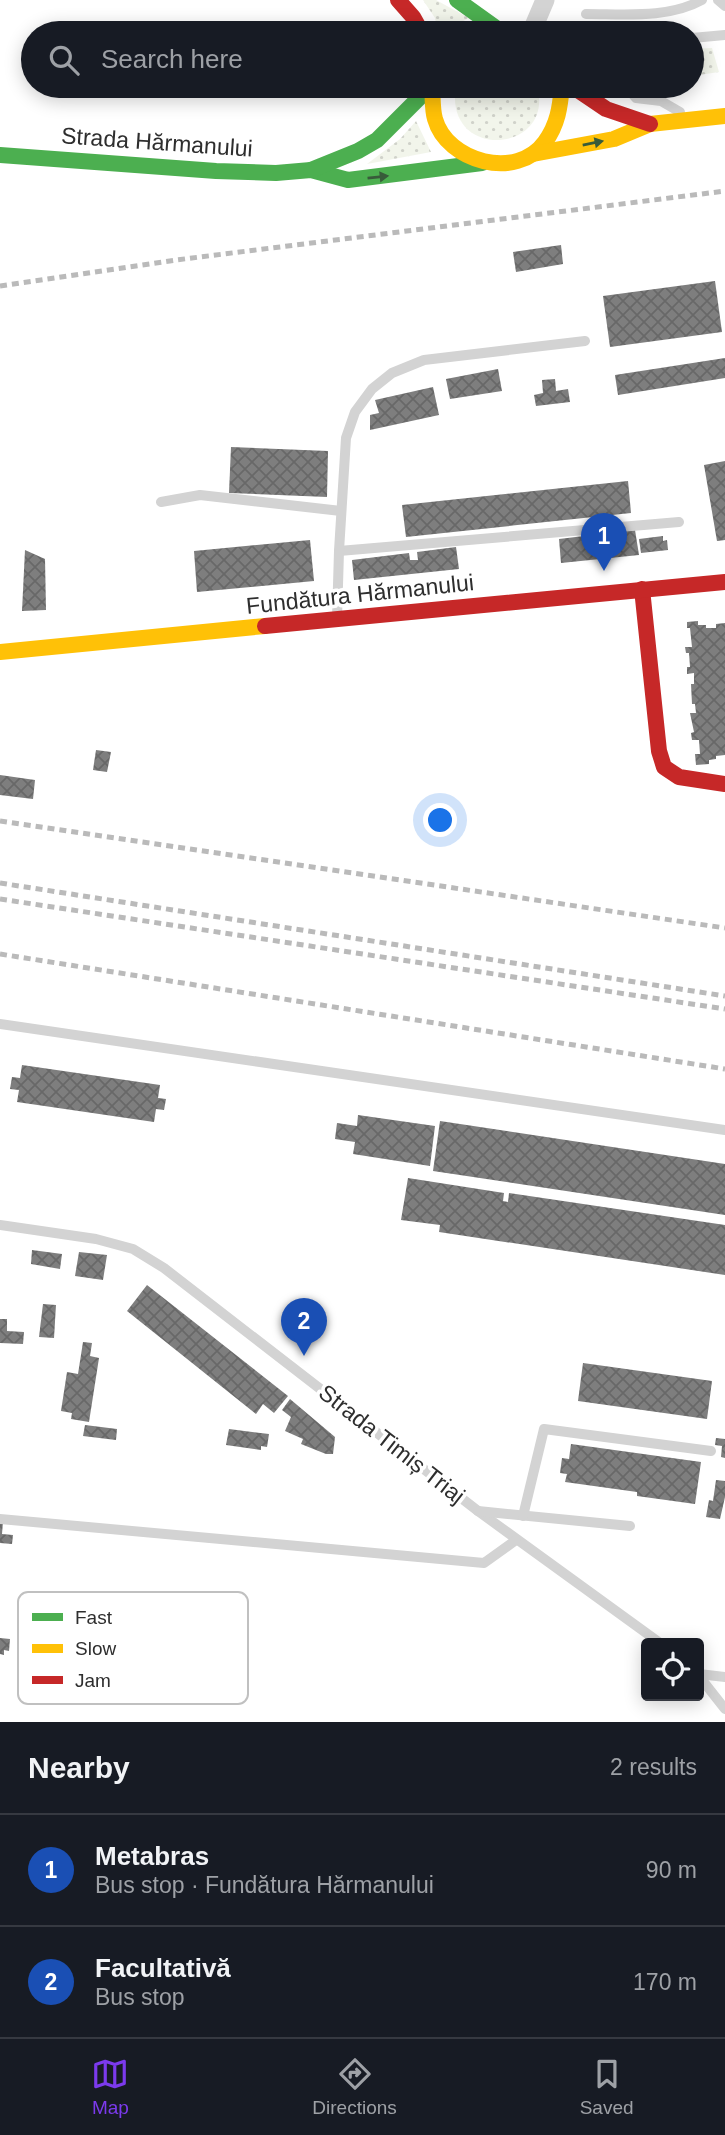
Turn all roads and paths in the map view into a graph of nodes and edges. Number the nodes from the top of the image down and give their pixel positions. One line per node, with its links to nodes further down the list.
1 (398, 0): 8 (main road)
2 (457, 0): 9 (main road)
3 (545, 0): 10 (street)
4 (702, 0): 7 (lane)
5 (718, 0): 6 (lane)
6 (725, 6)
7 (586, 14)
8 (416, 21)
9 (486, 21)
10 (536, 21)
11 (725, 35): 12 (lane)
12 (704, 37)
13 (420, 98): 24 (main road, Strada Hărmanului)
14 (432, 98): 23 (main road, Strada Hărmanului)
15 (562, 98): 21 (main road)
16 (590, 98): 20 (main road, Strada Hărmanului)
17 (642, 98): 19 (lane)
18 (725, 116): 19 (main road, Strada Hărmanului)
19 (692, 119): 20 (main road, Strada Hărmanului)
20 (650, 124): 21 (main road, Strada Hărmanului, one-way to 20)
21 (533, 154): 23 (main road, Strada Hărmanului)
22 (0, 155): 24 (main road, Strada Hărmanului)
23 (482, 163): 24 (main road, Strada Hărmanului, one-way to 23)
24 (311, 170)
25 (585, 341): 27 (lane)
26 (161, 502): 27 (lane)
27 (341, 511): 29 (lane)
28 (679, 522): 29 (lane)
29 (339, 551): 32 (lane)
30 (725, 582): 31 (main road, Fundătura Hărmanului)
31 (642, 589): 32 (main road, Fundătura Hărmanului); 34 (main road)
32 (337, 620): 33 (main road, Fundătura Hărmanului)
33 (0, 652)
34 (725, 784)
35 (0, 1024): 36 (lane)
36 (725, 1130)
37 (0, 1225): 39 (lane, Strada Timiș Triaj)
38 (711, 1451): 40 (lane)
39 (478, 1511): 40 (lane); 43 (lane, Strada Timiș Triaj)
40 (523, 1516): 42 (lane)
41 (0, 1519): 43 (lane)
42 (630, 1526)
43 (516, 1540): 44 (lane, Strada Timiș Triaj)
44 (653, 1638)
45 (704, 1675): 46 (lane)
46 (725, 1677)
47 (704, 1682): 48 (lane)
48 (725, 1709)

